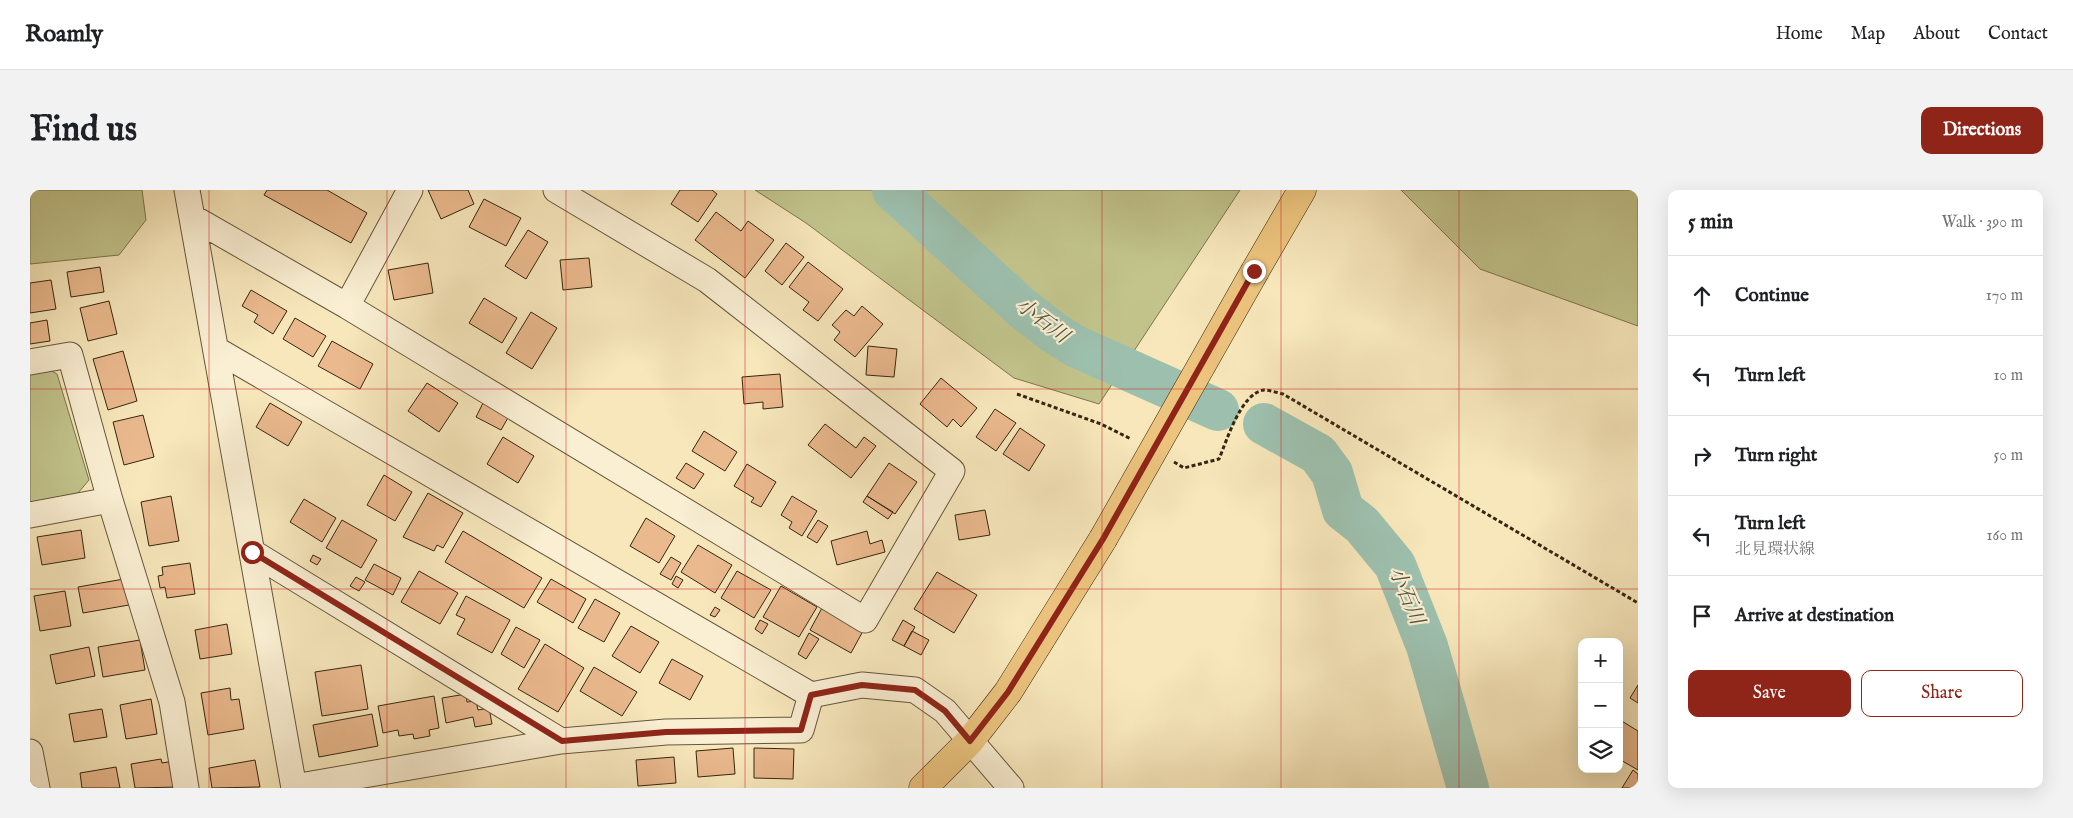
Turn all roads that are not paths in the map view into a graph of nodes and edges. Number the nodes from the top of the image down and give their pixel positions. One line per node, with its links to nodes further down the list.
1 (187, 190): 5 (street)
2 (410, 190): 6 (street)
3 (556, 190): 6 (street)
4 (1302, 190): 14 (main road, bridge)
5 (192, 216): 6 (street); 7 (street)
6 (347, 306)
7 (217, 350): 11 (street); 12 (street)
8 (30, 362): 9 (street)
9 (110, 500): 10 (street); 17 (street)
10 (30, 515)
11 (252, 552): 13 (street); 18 (street)
12 (811, 695): 13 (street); 14 (street)
13 (562, 741): 18 (street)
14 (970, 741): 19 (main road); 20 (street)
15 (30, 752): 16 (street)
16 (37, 788)
17 (186, 788)
18 (294, 788)
19 (923, 788)
20 (1011, 788)

